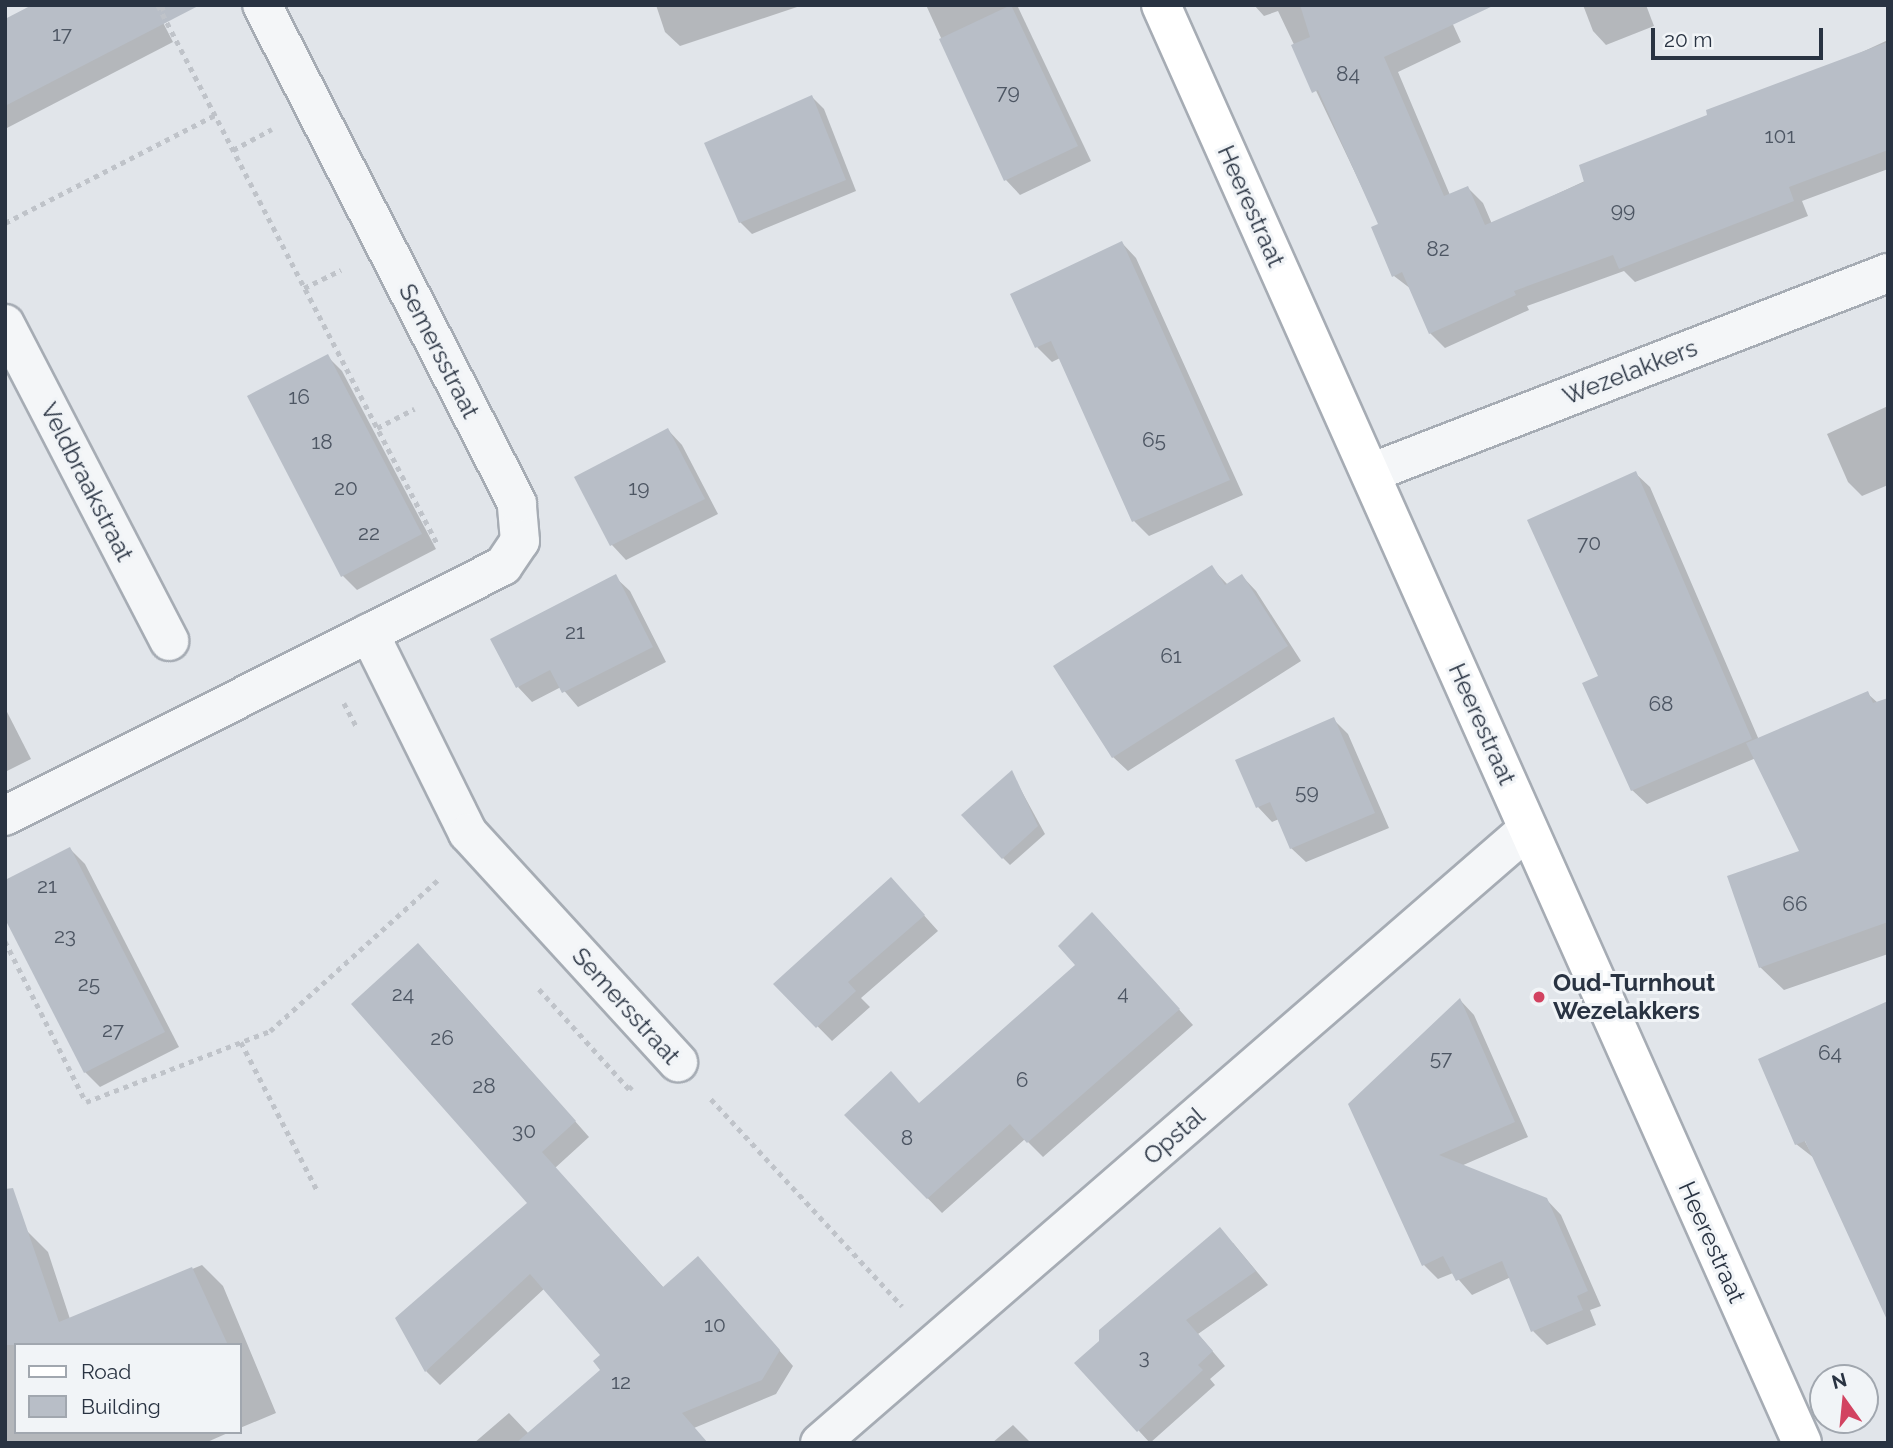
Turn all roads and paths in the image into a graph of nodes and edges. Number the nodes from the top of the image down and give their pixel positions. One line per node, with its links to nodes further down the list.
1 (168, 5): 4 (path)
2 (262, 5): 10 (street, Semersstraat)
3 (1161, 5): 9 (street, Heerestraat)
4 (159, 7): 5 (path)
5 (215, 116): 6 (path); 10 (path)
6 (5, 223)
7 (1888, 273): 9 (street, Wezelakkers)
8 (5, 324): 12 (street, Veldbraakstraat)
9 (1373, 472): 14 (street, Heerestraat)
10 (460, 588): 11 (street, Semersstraat)
11 (369, 633): 13 (street, Semersstraat); 18 (street, Semersstraat)
12 (169, 641)
13 (5, 816)
14 (1528, 829): 20 (street, Opstal); 22 (street, Heerestraat)
15 (439, 879): 17 (path)
16 (5, 941): 17 (path)
17 (241, 1042): 19 (path)
18 (678, 1062): 20 (path, Semersstraat)
19 (317, 1190)
20 (937, 1343): 21 (street, Opstal)
21 (820, 1443)
22 (1802, 1443)

